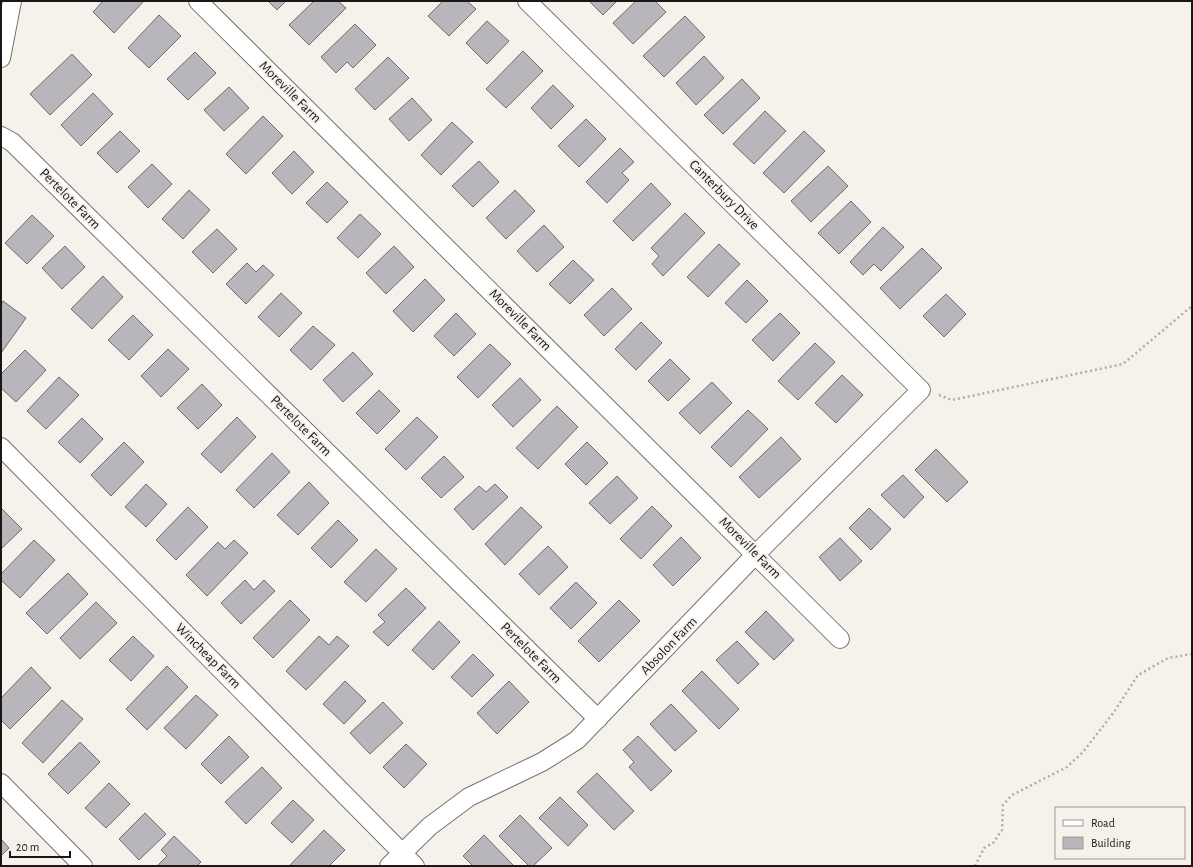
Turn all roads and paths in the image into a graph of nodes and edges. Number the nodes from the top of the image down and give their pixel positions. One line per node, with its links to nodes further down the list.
1 (12, 1): 4 (street)
2 (198, 1): 9 (street, Moreville Farm)
3 (528, 1): 7 (street, Canterbury Drive)
4 (1, 58)
5 (1, 136): 12 (street, Pertelote Farm)
6 (1192, 306): 7 (path)
7 (921, 390): 9 (street, Absolon Farm)
8 (1, 447): 14 (street, Wincheap Farm)
9 (756, 554): 10 (street, Moreville Farm); 12 (street, Absolon Farm)
10 (840, 639)
11 (1192, 654): 18 (path)
12 (598, 719): 14 (street, Absolon Farm)
13 (1, 783): 15 (street)
14 (402, 853): 16 (street, Absolon Farm); 17 (street, Wincheap Farm)
15 (83, 866)
16 (389, 866)
17 (415, 866)
18 (975, 866)

